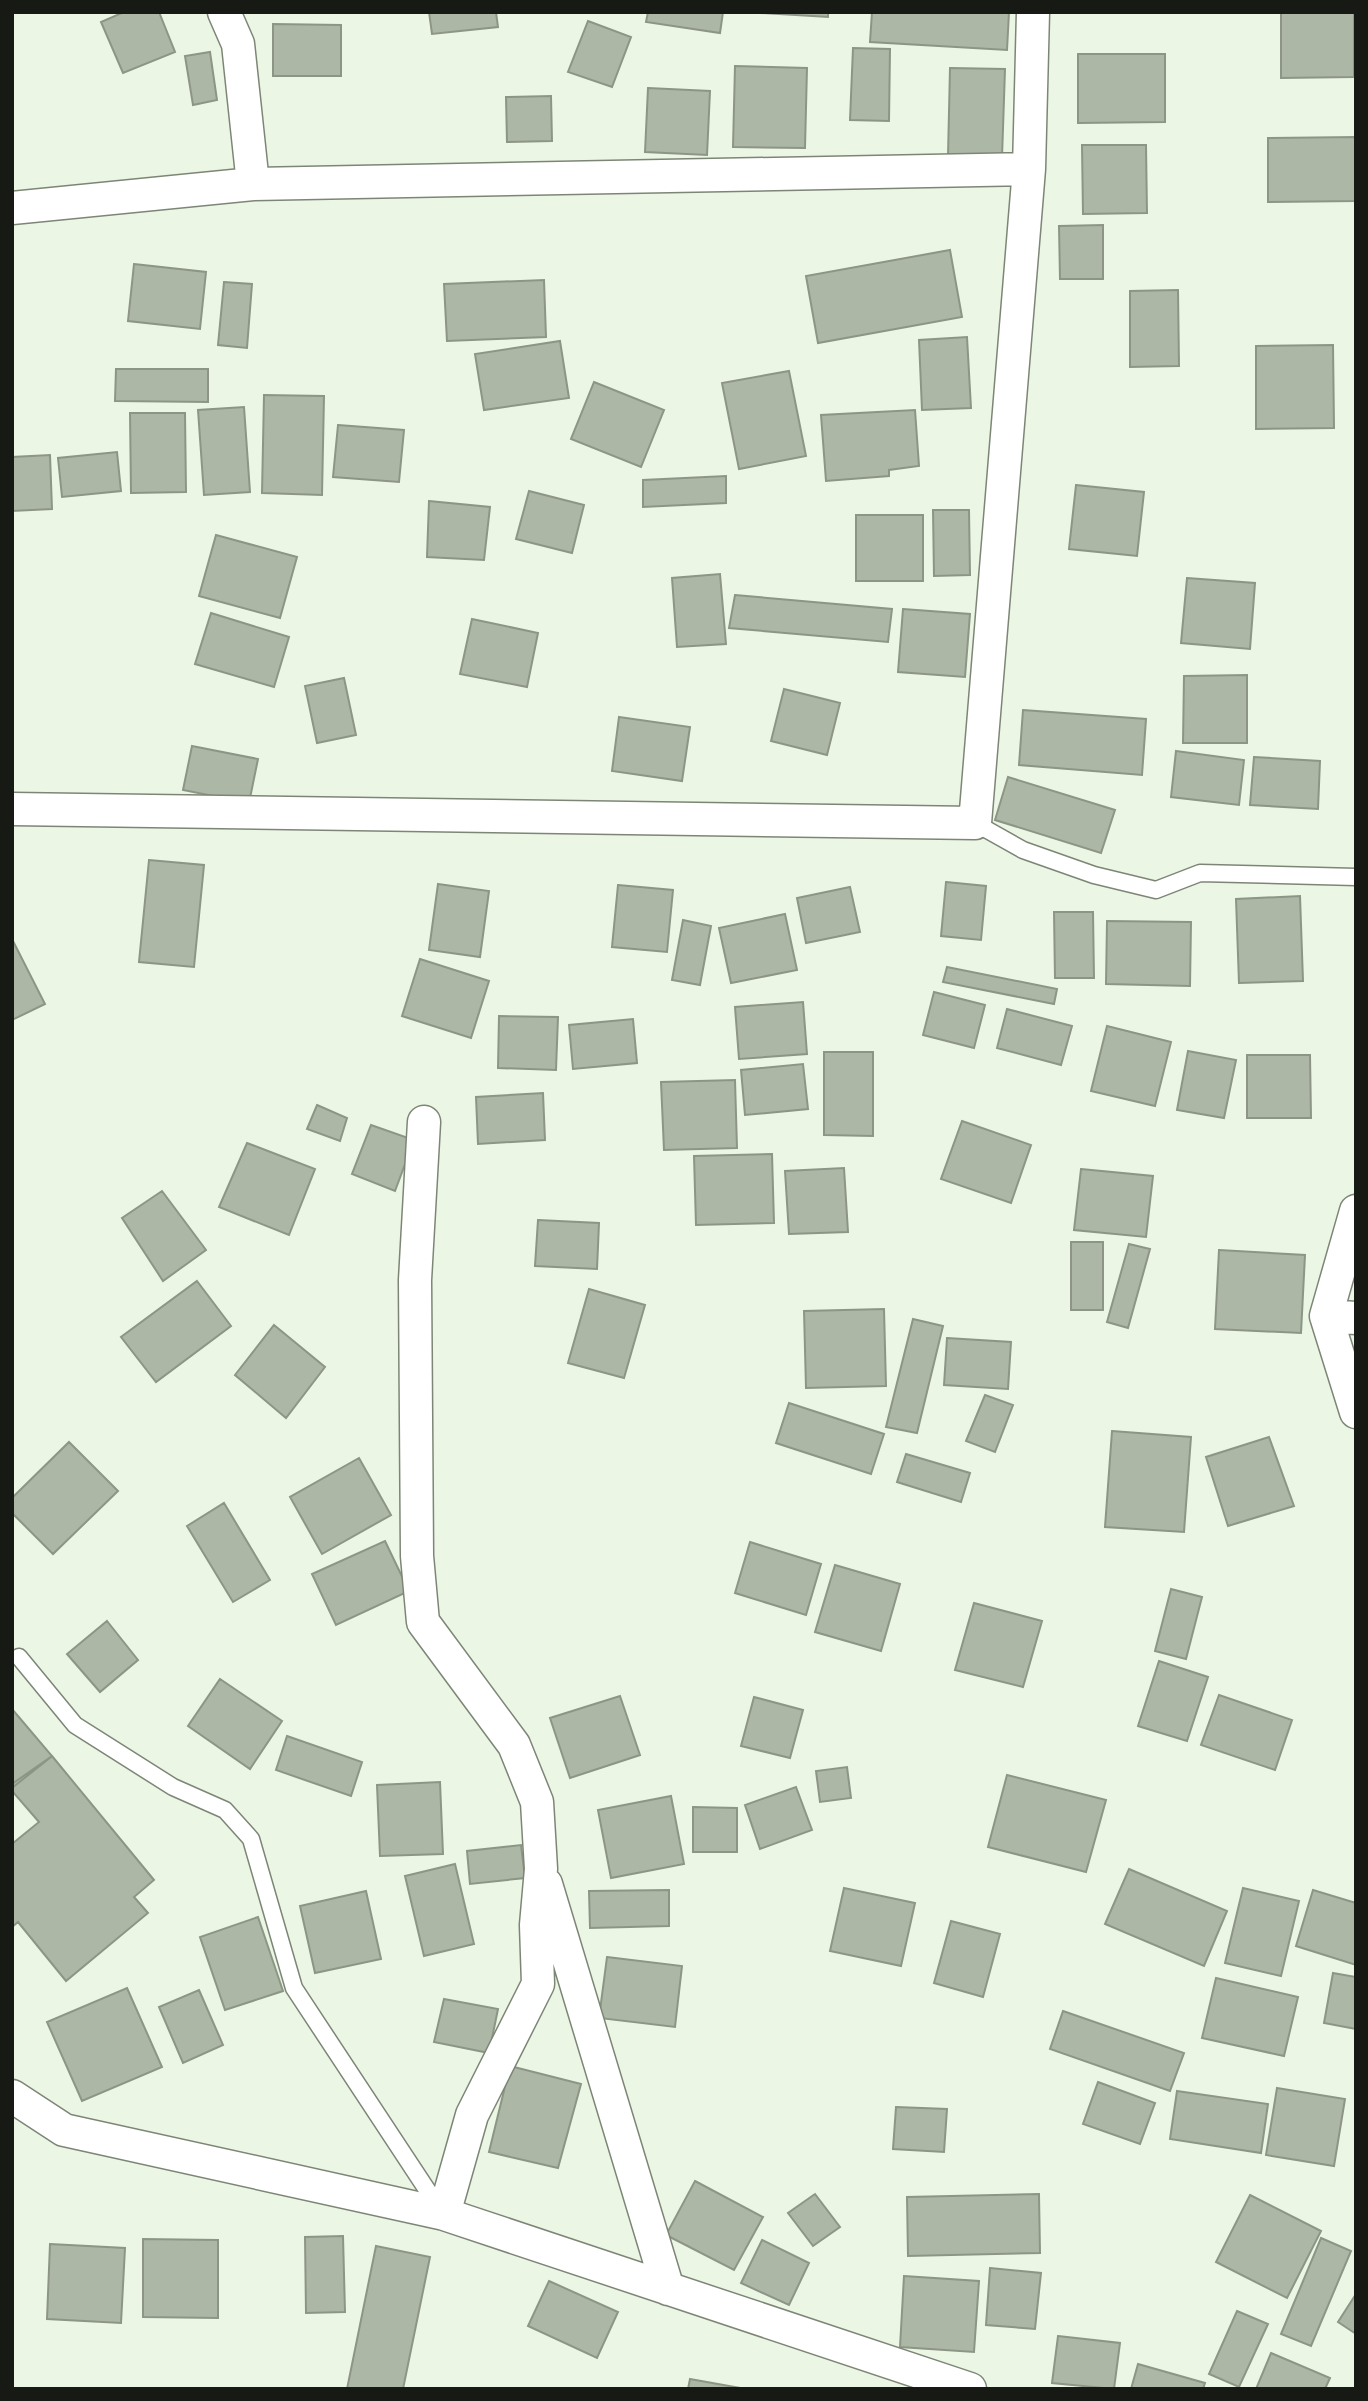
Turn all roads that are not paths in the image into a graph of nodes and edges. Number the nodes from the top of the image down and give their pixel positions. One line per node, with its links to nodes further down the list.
1 (224, 12): 4 (street)
2 (1033, 12): 3 (street)
3 (1029, 169): 4 (street); 7 (street)
4 (253, 184): 5 (street)
5 (12, 208)
6 (12, 809): 7 (street)
7 (975, 823): 8 (lane)
8 (1356, 877)
9 (424, 1122): 14 (street)
10 (1356, 1211): 11 (street)
11 (1341, 1317): 12 (street)
12 (1356, 1412)
13 (19, 1657): 16 (lane)
14 (541, 1870): 16 (street); 17 (street)
15 (12, 2096): 16 (street)
16 (444, 2214): 17 (street)
17 (668, 2288): 18 (street)
18 (970, 2389)

